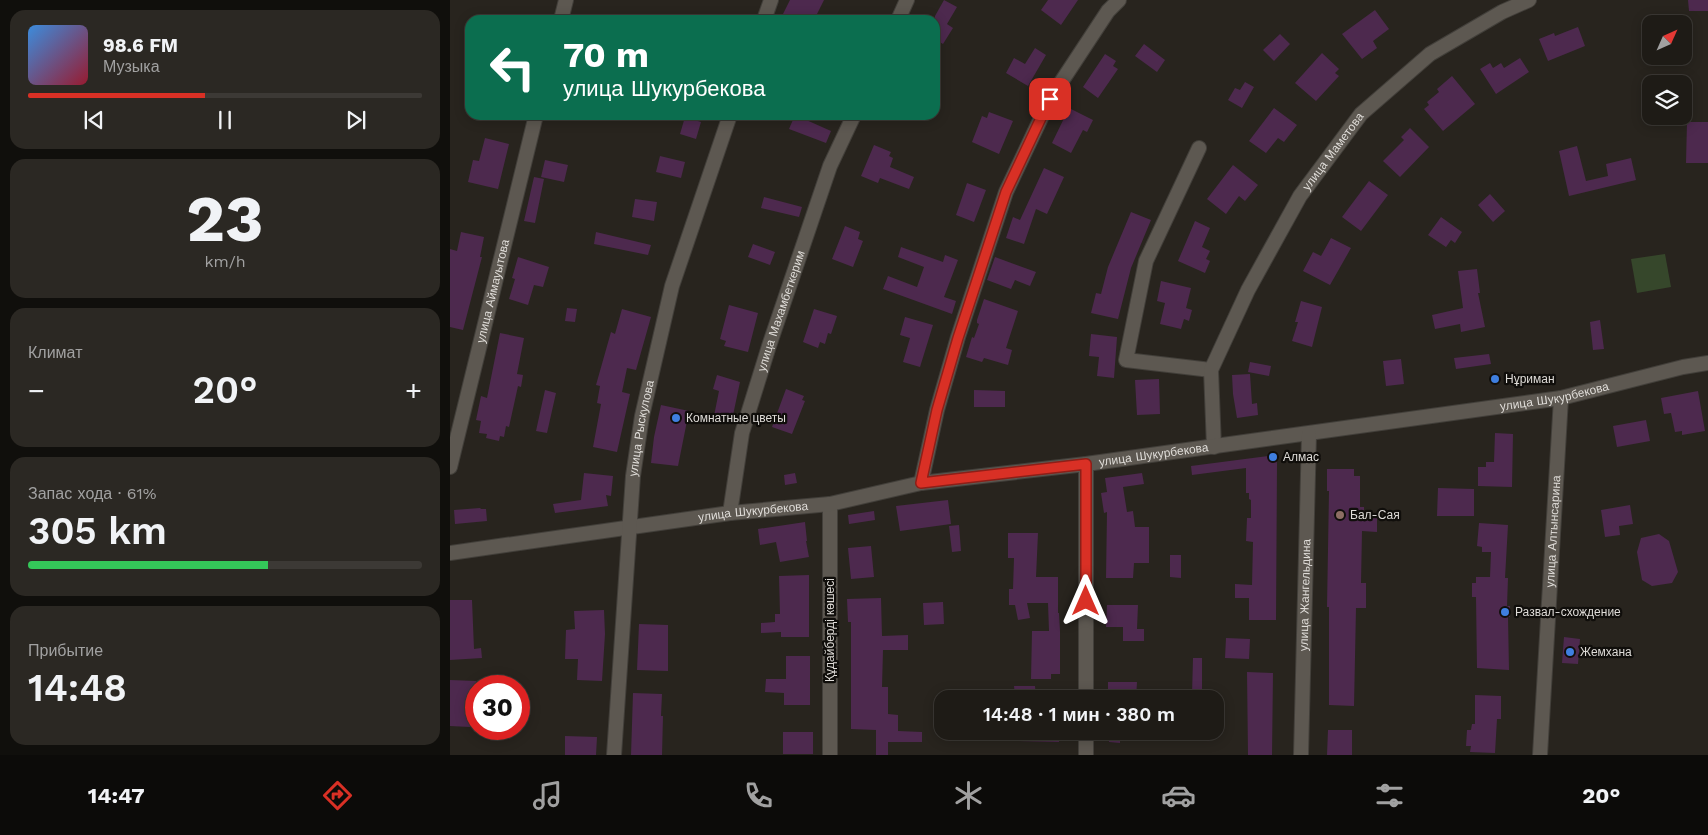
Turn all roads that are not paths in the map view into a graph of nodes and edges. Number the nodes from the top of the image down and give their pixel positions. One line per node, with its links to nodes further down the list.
1 (566, 0): 6 (street)
2 (771, 0): 7 (street)
3 (908, 0): 8 (street)
4 (1119, 0): 20 (street)
5 (1529, 0): 14 (street, улица Маметова)
6 (562, 15)
7 (766, 15)
8 (900, 15)
9 (535, 120): 19 (street, улица Аймауытова)
10 (728, 120): 23 (street, улица Рыскулова)
11 (852, 120): 22 (street, улица Махамбеткерим)
12 (1200, 148): 14 (street)
13 (1708, 363): 15 (street, улица Шукурбекова)
14 (1211, 370): 17 (street, улица Маметова)
15 (1561, 398): 16 (street, улица Шукурбекова); 31 (street, улица Алтынсарина)
16 (1309, 434): 17 (street, улица Шукурбекова); 30 (street, улица Жангельдина)
17 (1214, 447): 18 (street, улица Шукурбекова)
18 (1086, 464): 20 (street, улица Шукурбекова); 25 (street)
19 (450, 468)
20 (921, 483): 21 (street, улица Шукурбекова)
21 (830, 504): 22 (street, улица Шукурбекова); 28 (street, Құдайберді көшесі)
22 (730, 513): 23 (street, улица Шукурбекова)
23 (630, 528): 24 (street, улица Шукурбекова); 27 (street, улица Рыскулова)
24 (450, 553)
25 (1086, 690)
26 (1086, 740): 29 (street)
27 (614, 755)
28 (830, 755)
29 (1086, 755)
30 (1301, 755)
31 (1540, 755)

